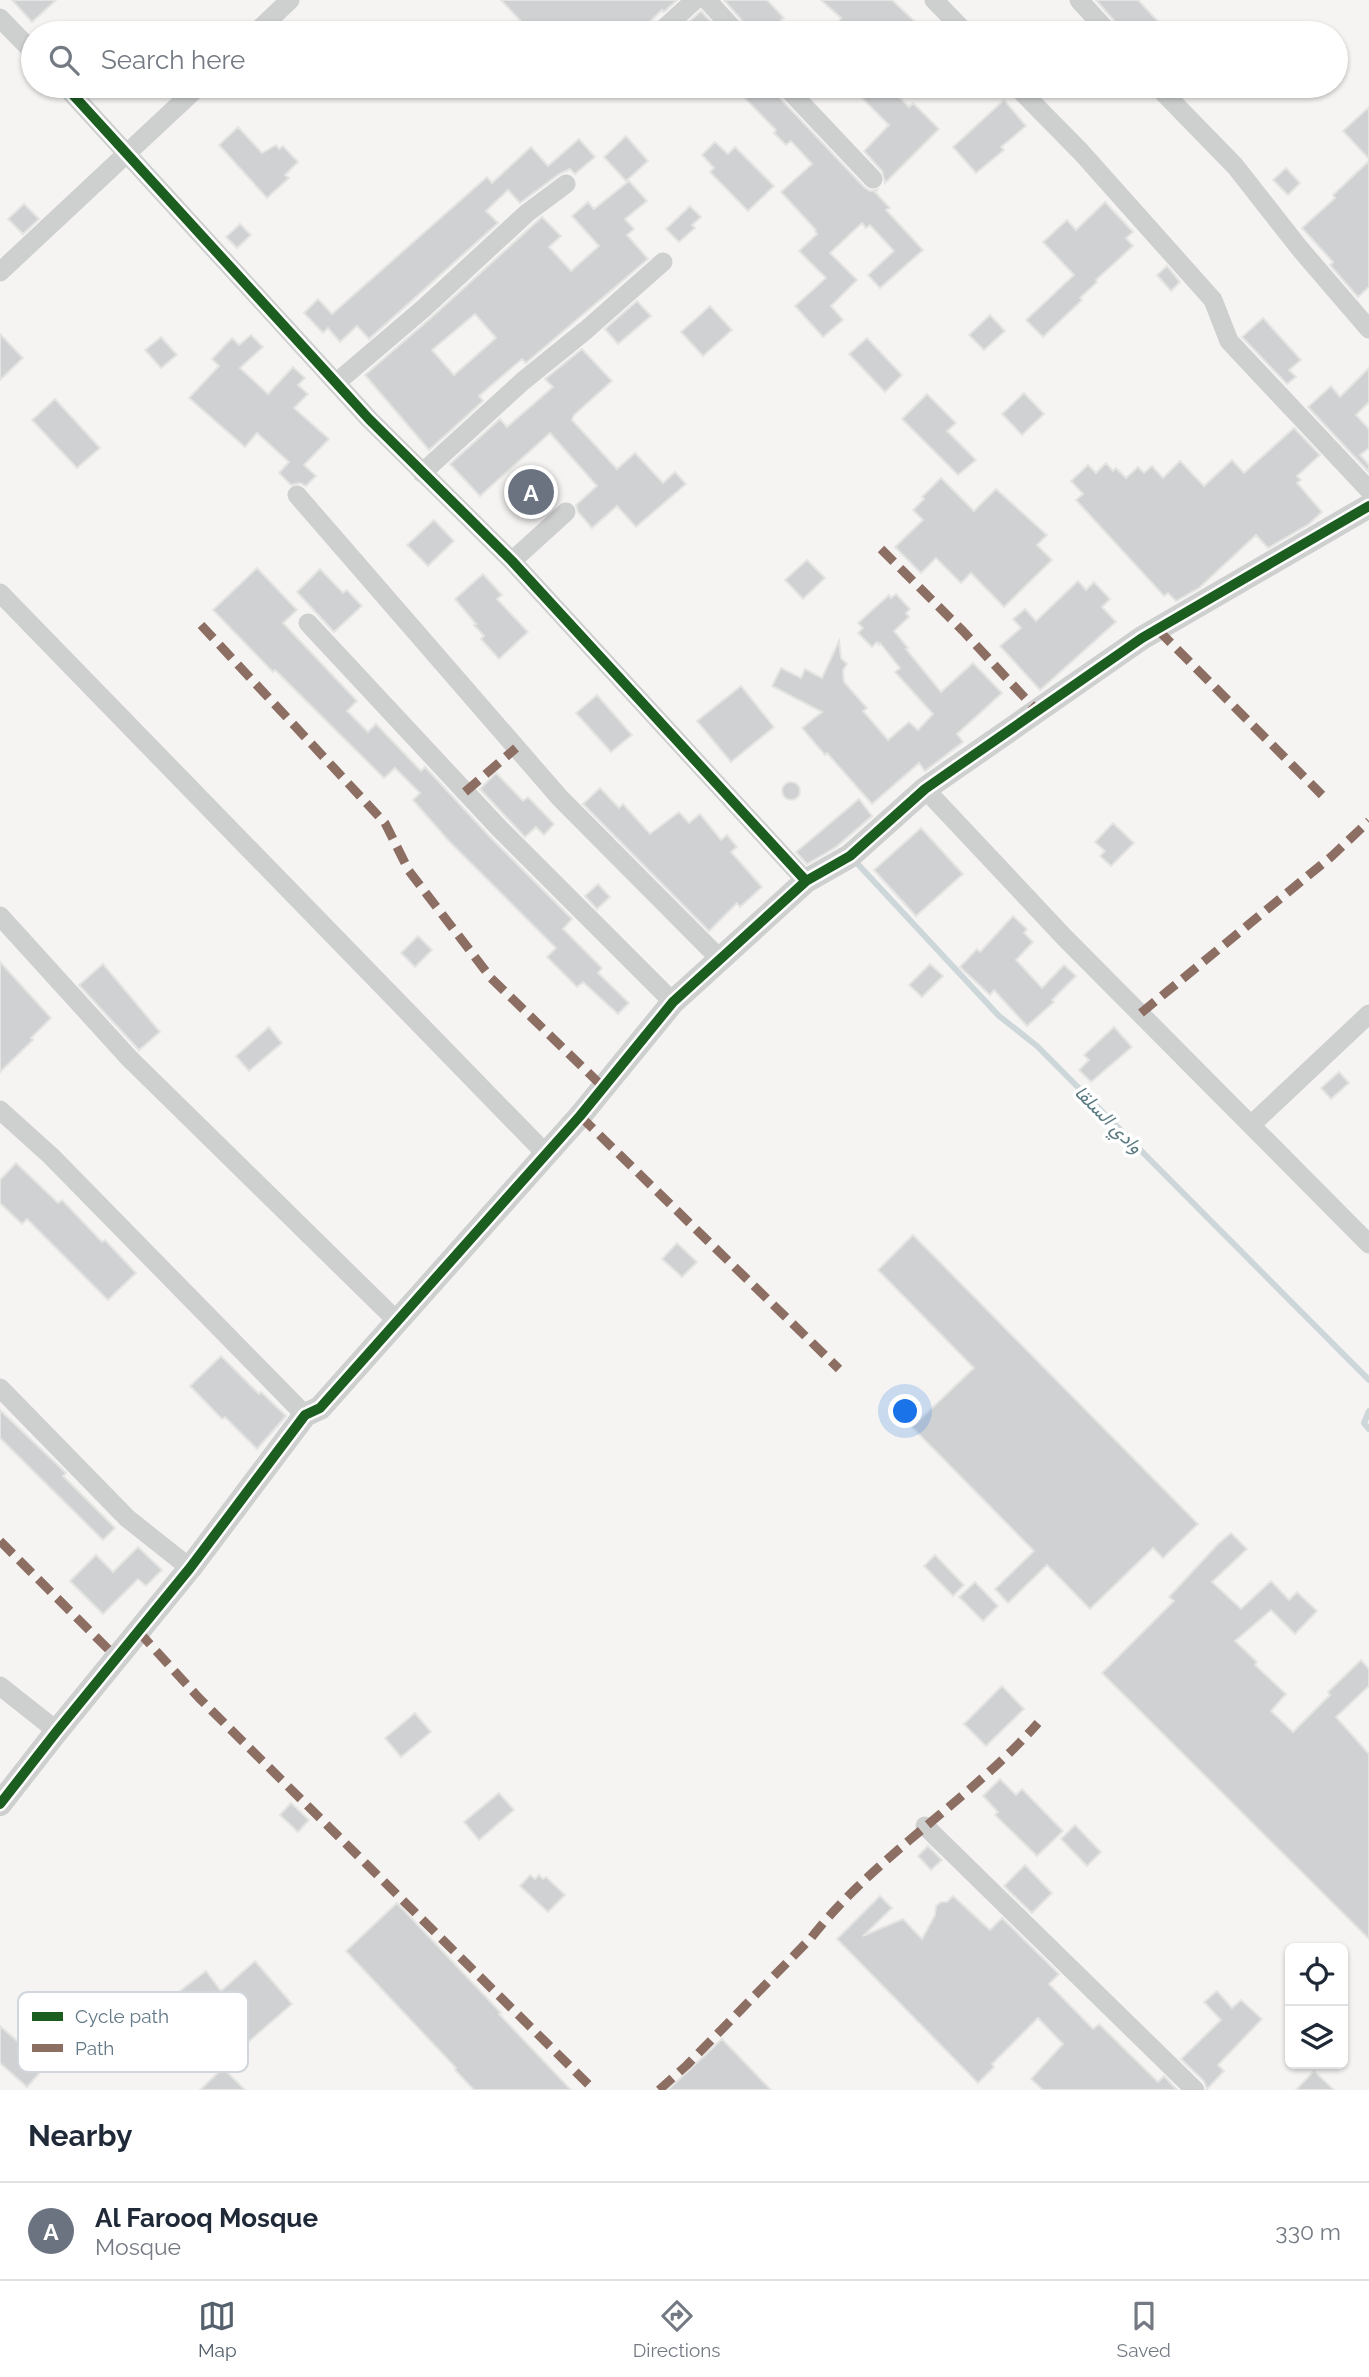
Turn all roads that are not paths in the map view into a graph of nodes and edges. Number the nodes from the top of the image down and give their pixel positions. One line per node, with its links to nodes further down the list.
1 (290, 0): 7 (street)
2 (695, 0): 8 (street)
3 (707, 0): 9 (street)
4 (933, 0): 10 (street)
5 (1079, 0): 11 (street)
6 (0, 18): 12 (street)
7 (268, 21)
8 (672, 21)
9 (726, 21)
10 (954, 21)
11 (1098, 21)
12 (21, 40)
13 (76, 98): 18 (street)
14 (186, 98): 18 (street)
15 (796, 98): 19 (street)
16 (1028, 98): 26 (street)
17 (1169, 98): 23 (street)
18 (127, 153): 22 (street); 24 (street)
19 (873, 179)
20 (566, 184): 24 (street)
21 (663, 262): 25 (street)
22 (0, 272)
23 (1369, 329)
24 (335, 383): 25 (street)
25 (422, 472): 30 (street)
26 (1369, 490)
27 (297, 495): 36 (street)
28 (1369, 506): 33 (street)
29 (566, 512): 30 (street)
30 (512, 561): 34 (street)
31 (0, 593): 41 (street)
32 (308, 623): 37 (street)
33 (925, 789): 34 (street); 40 (street)
34 (806, 881): 36 (street)
35 (0, 916): 43 (street)
36 (719, 958): 37 (street)
37 (673, 1002): 41 (street)
38 (1369, 1014): 40 (street)
39 (0, 1110): 45 (street)
40 (1251, 1125): 42 (street)
41 (545, 1153): 43 (street)
42 (1369, 1244)
43 (396, 1320): 45 (street)
44 (0, 1388): 46 (street)
45 (305, 1415): 46 (street)
46 (190, 1568): 48 (street)
47 (0, 1686): 48 (street)
48 (57, 1731): 49 (street)
49 (0, 1804)
50 (925, 1826): 51 (street)
51 (1195, 2090)

